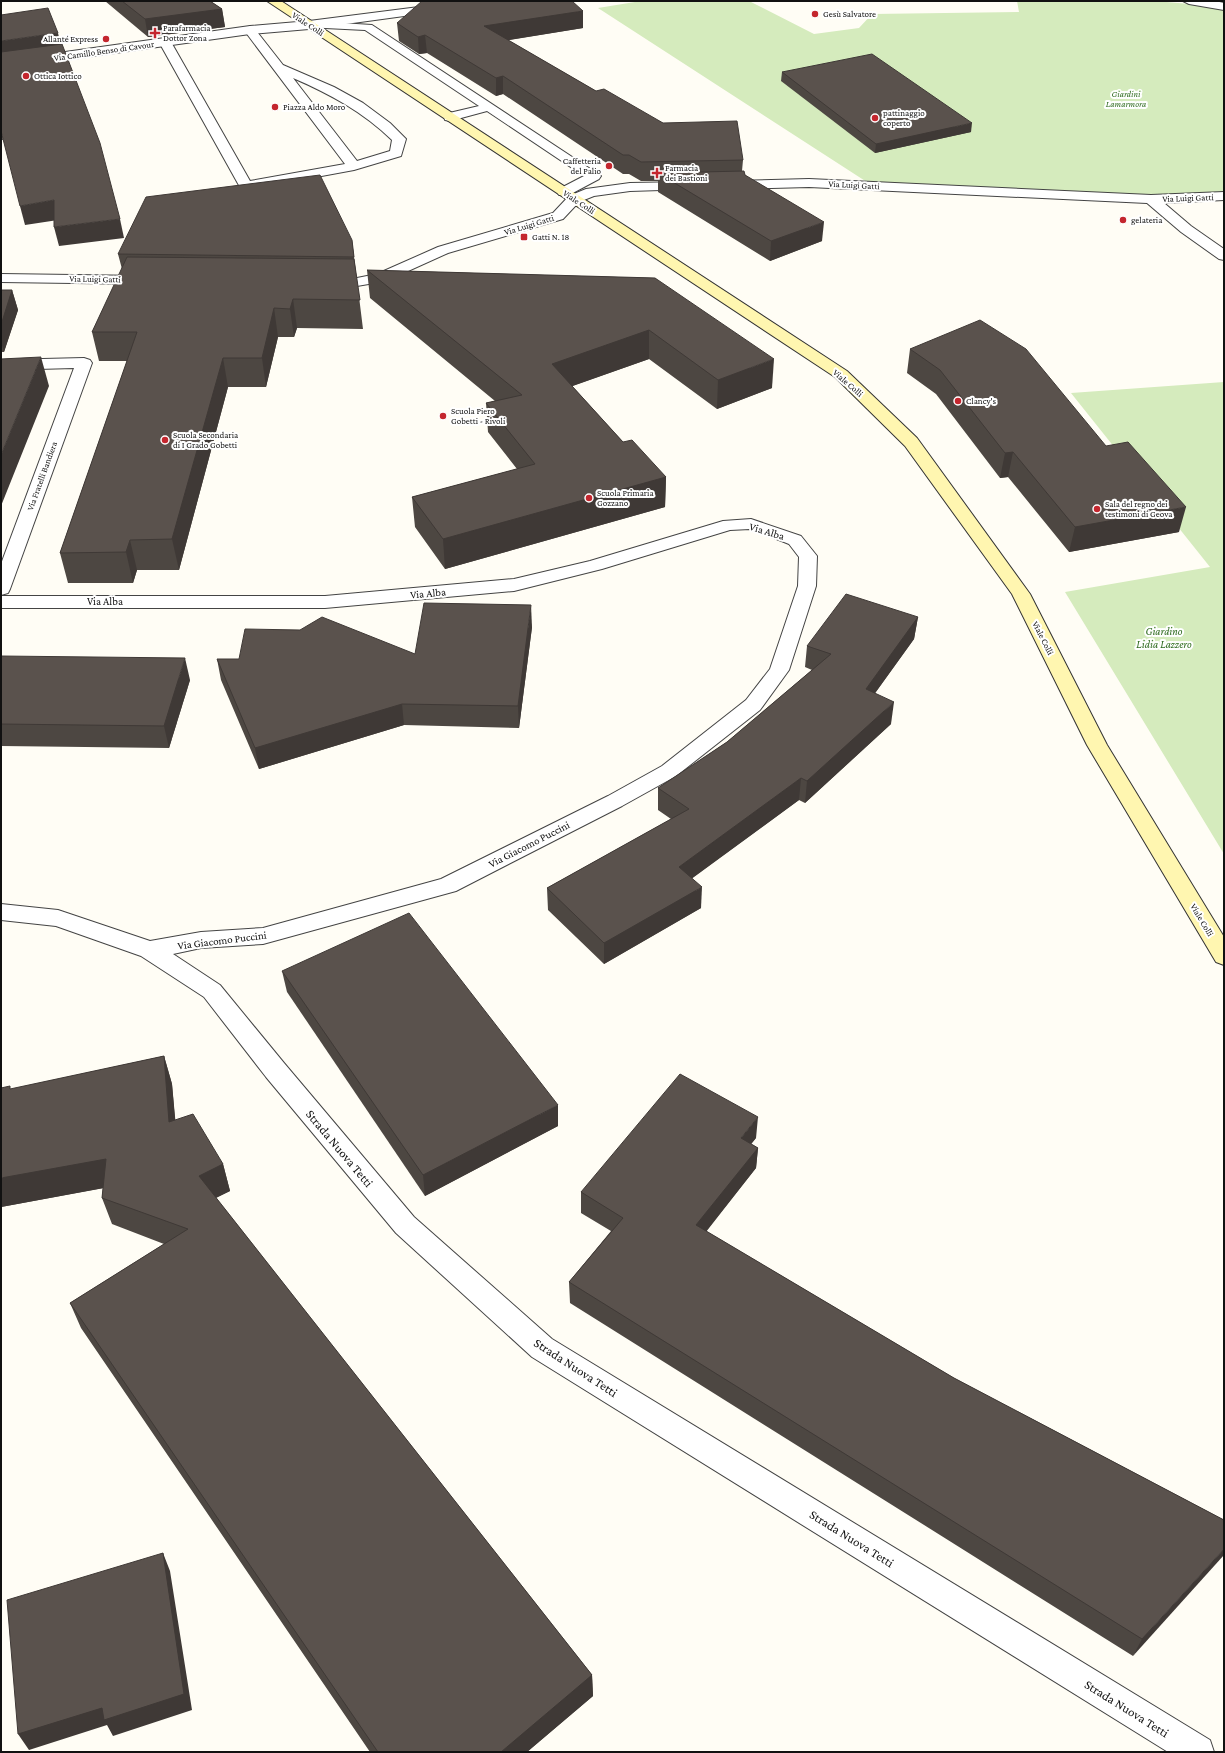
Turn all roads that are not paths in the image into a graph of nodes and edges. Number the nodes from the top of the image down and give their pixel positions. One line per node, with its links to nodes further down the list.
1 (273, 1): 5 (street, Viale Colli)
2 (492, 1): 5 (street, Via Camillo Benso di Cavour)
3 (1189, 1): 4 (street)
4 (1224, 7)
5 (309, 25): 6 (street, Via Camillo Benso di Cavour); 10 (street); 11 (street, Viale Colli)
6 (250, 30): 7 (street, Via Camillo Benso di Cavour); 9 (street)
7 (165, 42): 8 (street, Via Camillo Benso di Cavour); 12 (street)
8 (1, 66)
9 (280, 68): 12 (street); 12 (street)
10 (488, 107): 11 (street); 15 (street)
11 (450, 117): 15 (street, Viale Colli)
12 (354, 166)
13 (715, 185): 17 (street, Via Luigi Gatti)
14 (700, 186): 15 (street, Via Luigi Gatti)
15 (569, 195): 21 (street, Via Luigi Gatti); 28 (street, Viale Colli)
16 (1224, 196): 17 (street, Via Luigi Gatti)
17 (1152, 199): 18 (street, Via Luigi Gatti)
18 (1224, 256)
19 (1, 278): 20 (street, Via Luigi Gatti)
20 (157, 280)
21 (312, 282)
22 (1, 365): 24 (street, Via Fratelli Bandiera)
23 (807, 586): 25 (street, Via Alba); 27 (street, Via Giacomo Puccini)
24 (1, 589)
25 (1, 602)
26 (1, 912): 27 (street, Strada Nuova Tetti)
27 (150, 950): 29 (street, Strada Nuova Tetti)
28 (1224, 956)
29 (1198, 1752)

